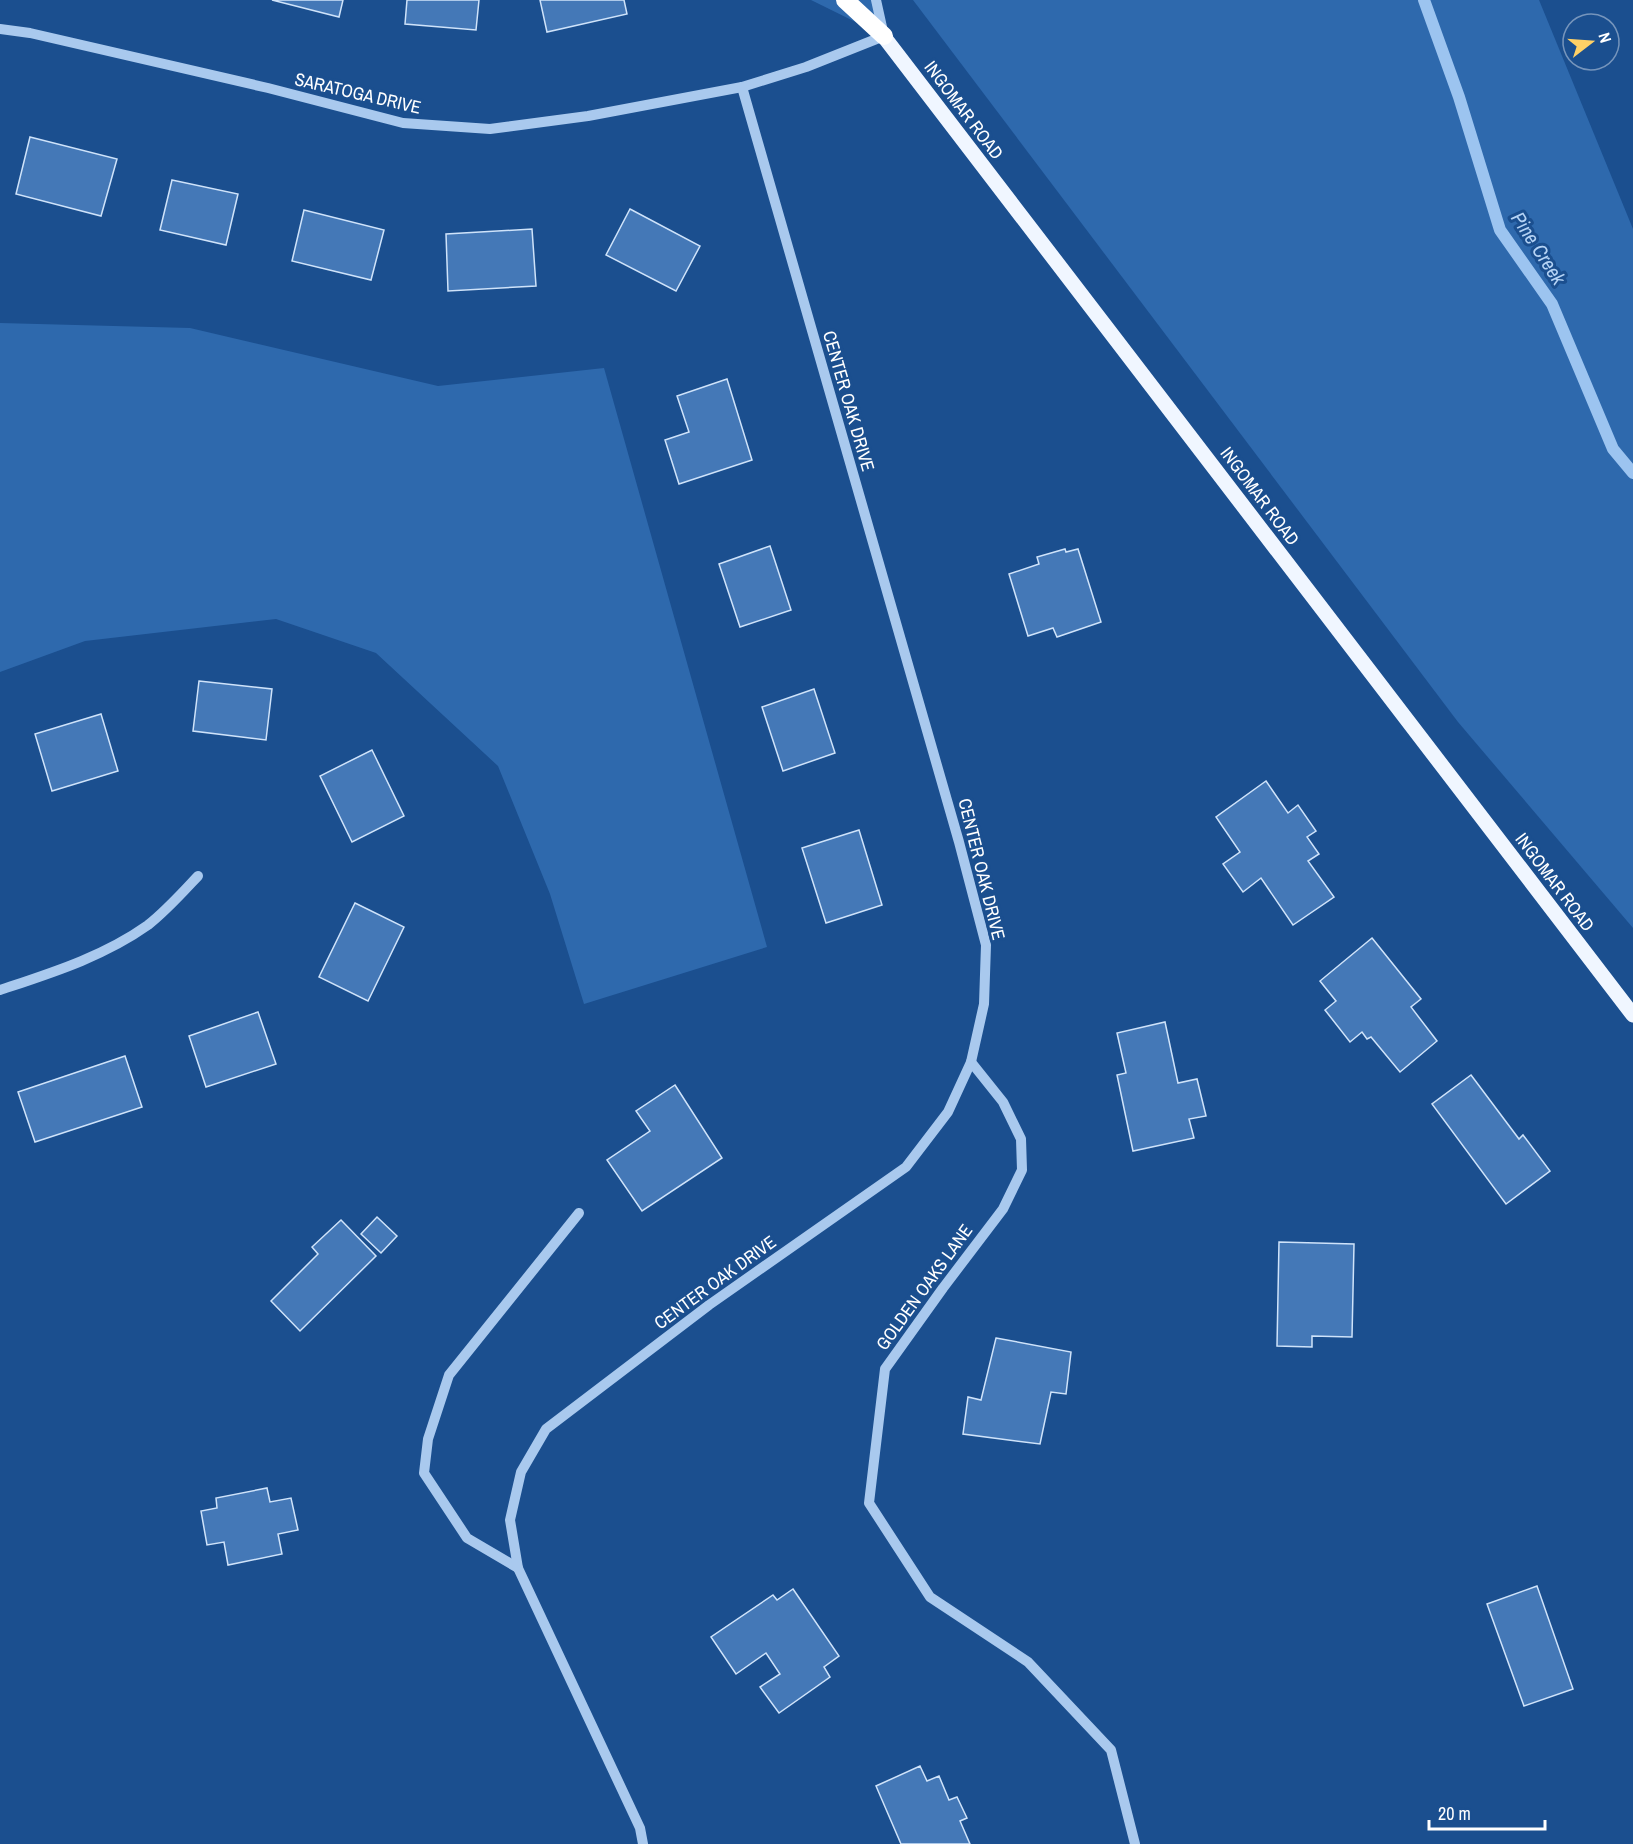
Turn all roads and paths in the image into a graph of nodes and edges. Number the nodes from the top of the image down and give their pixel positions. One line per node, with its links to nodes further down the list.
1 (845, 0): 5 (highway)
2 (856, 0): 5 (main road, INGOMAR ROAD)
3 (876, 0): 5 (street)
4 (0, 29): 6 (street, SARATOGA DRIVE)
5 (884, 36): 6 (street, SARATOGA DRIVE); 9 (main road, INGOMAR ROAD)
6 (742, 87): 10 (street, CENTER OAK DRIVE)
7 (198, 876): 8 (street)
8 (0, 990)
9 (1633, 1015)
10 (971, 1062): 12 (street, CENTER OAK DRIVE); 14 (street, GOLDEN OAKS LANE)
11 (579, 1213): 12 (street)
12 (518, 1568): 13 (street, CENTER OAK DRIVE)
13 (643, 1844)
14 (1135, 1844)

